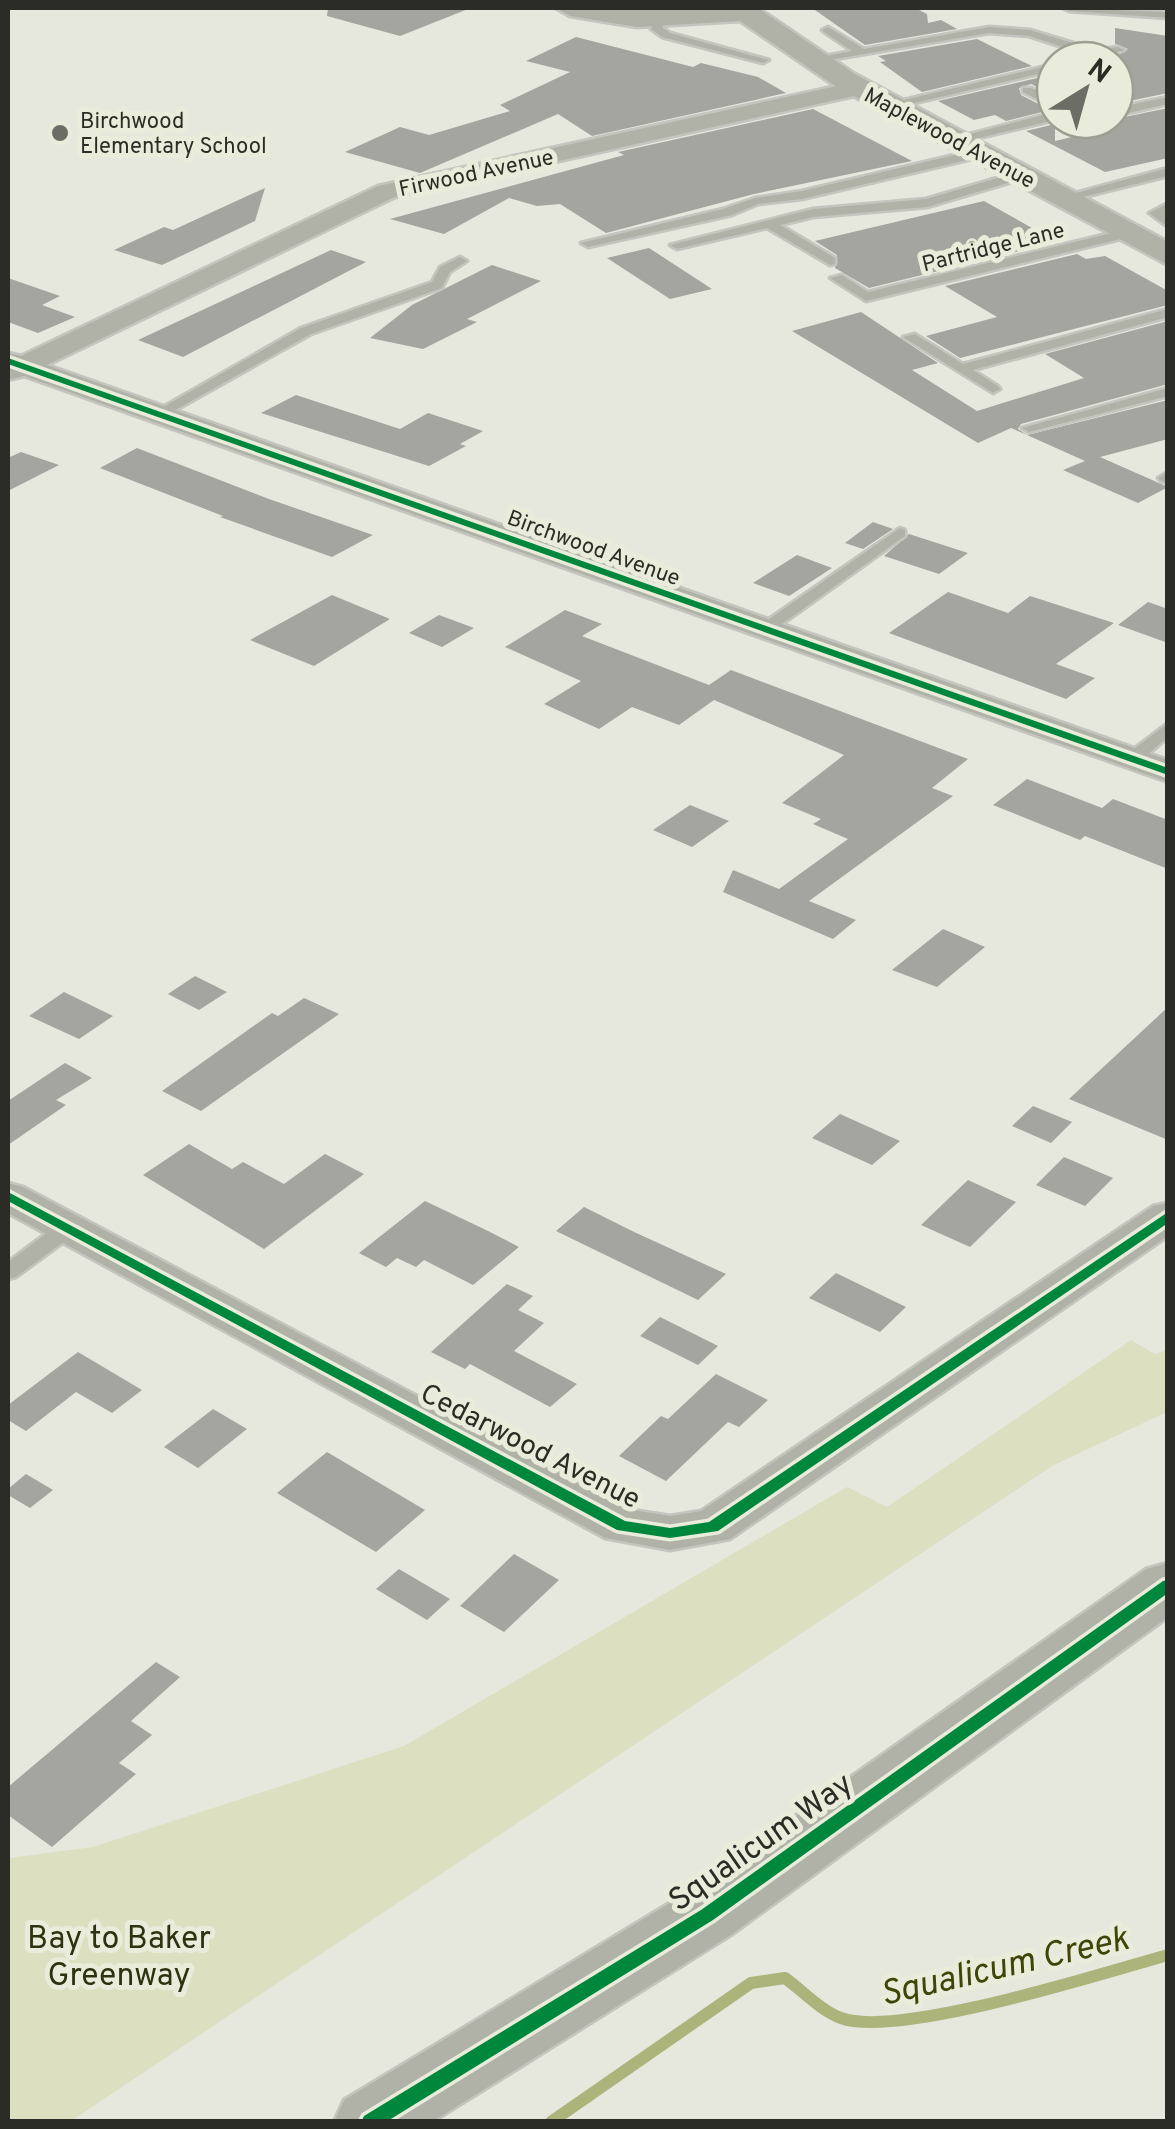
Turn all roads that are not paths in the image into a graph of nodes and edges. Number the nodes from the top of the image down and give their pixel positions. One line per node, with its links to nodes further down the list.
1 (570, 8): 5 (street)
2 (1069, 8): 4 (lane)
3 (743, 10): 5 (street); 10 (street, Maplewood Avenue)
4 (1168, 15)
5 (660, 22): 9 (lane)
6 (828, 30): 8 (lane)
7 (1042, 40): 8 (lane)
8 (863, 52): 10 (lane)
9 (763, 60)
10 (814, 61): 12 (street, Maplewood Avenue)
11 (1035, 72): 16 (lane)
12 (860, 88): 16 (street, Maplewood Avenue); 33 (street, Firwood Avenue)
13 (1027, 90): 14 (lane)
14 (1035, 94)
15 (1168, 100): 17 (lane)
16 (890, 106): 19 (street, Maplewood Avenue)
17 (1135, 107)
18 (1035, 123): 19 (lane)
19 (966, 146): 21 (street, Maplewood Avenue); 26 (lane)
20 (1168, 172): 22 (lane)
21 (1021, 176): 22 (street, Maplewood Avenue); 24 (lane)
22 (1063, 198): 25 (street, Maplewood Avenue)
23 (1168, 207): 25 (lane)
24 (768, 223): 27 (lane); 29 (lane)
25 (1155, 238): 30 (lane, Partridge Lane)
26 (588, 243)
27 (677, 245)
28 (460, 261): 37 (lane)
29 (830, 262)
30 (837, 278)
31 (1168, 314): 34 (lane)
32 (910, 337): 34 (lane)
33 (12, 367): 37 (street, Birchwood Avenue)
34 (961, 369): 35 (lane)
35 (992, 389)
36 (1168, 392): 38 (lane)
37 (158, 414): 40 (street, Birchwood Avenue)
38 (1029, 428)
39 (900, 533): 40 (lane)
40 (765, 629): 42 (street, Birchwood Avenue)
41 (1168, 728): 42 (lane)
42 (1132, 759): 43 (street, Birchwood Avenue)
43 (1168, 772)
44 (8, 1196): 46 (street, Cedarwood Avenue)
45 (1168, 1216): 46 (street, Cedarwood Avenue)
46 (68, 1228): 47 (lane)
47 (8, 1272)
48 (1168, 1585): 49 (street, Squalicum Way)
49 (370, 2122)

